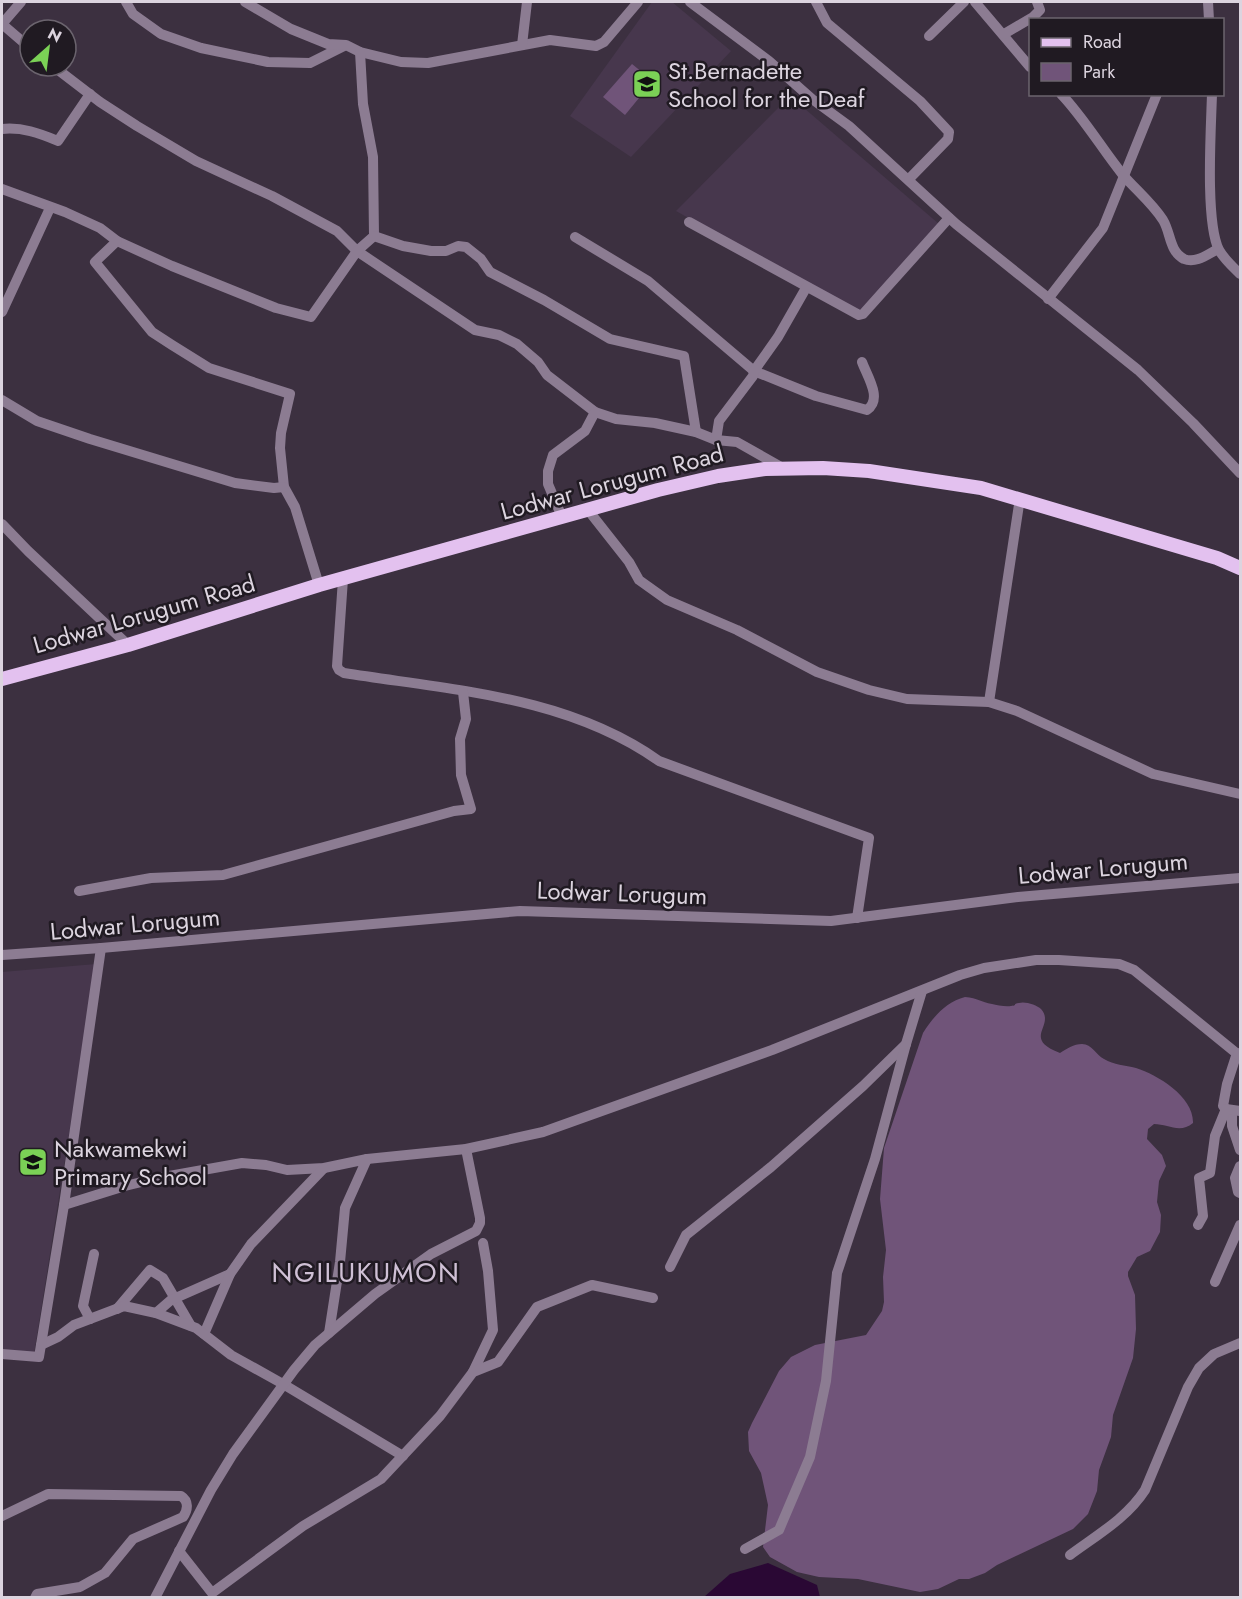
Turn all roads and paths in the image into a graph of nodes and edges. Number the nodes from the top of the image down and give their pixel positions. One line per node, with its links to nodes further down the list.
1 (21, 2): 15 (street)
2 (126, 2): 19 (street)
3 (245, 2): 19 (street)
4 (527, 2): 20 (street)
5 (638, 2): 20 (street)
6 (690, 2): 30 (street)
7 (816, 2): 30 (street)
8 (964, 2): 17 (street)
9 (975, 2): 16 (street)
10 (1037, 2): 12 (street)
11 (1208, 2): 13 (street)
12 (1030, 18)
13 (1209, 18)
14 (1029, 19): 16 (street)
15 (2, 24): 18 (street)
16 (1004, 34): 22 (street)
17 (929, 36)
18 (18, 38)
19 (346, 45): 21 (street)
20 (522, 45): 21 (street)
21 (360, 52): 35 (street)
22 (1029, 66)
23 (68, 78): 24 (street)
24 (90, 94): 28 (street); 39 (street)
25 (1063, 96): 29 (street)
26 (1156, 96): 29 (street)
27 (1212, 96): 38 (street)
28 (2, 129)
29 (1123, 175): 38 (street); 42 (street)
30 (909, 179): 33 (street)
31 (2, 189): 32 (street)
32 (50, 208): 37 (street); 43 (street)
33 (949, 218): 41 (street); 42 (street)
34 (689, 222): 41 (street)
35 (374, 236): 39 (street); 48 (street)
36 (575, 237): 45 (street)
37 (117, 241): 39 (street); 52 (street)
38 (1218, 249): 40 (street)
39 (357, 251): 47 (street)
40 (1240, 274)
41 (806, 288): 45 (street)
42 (1048, 299): 51 (street)
43 (2, 312)
44 (862, 362): 45 (street)
45 (754, 370): 49 (street)
46 (2, 400): 52 (street)
47 (595, 412): 48 (street); 55 (street)
48 (696, 432): 49 (street)
49 (716, 440): 50 (street)
50 (783, 468): 53 (main road, Lodwar Lorugum Road); 54 (main road, Lodwar Lorugum Road)
51 (1240, 473)
52 (284, 487): 59 (street)
53 (1020, 498): 57 (main road, Lodwar Lorugum Road); 63 (street)
54 (588, 510): 55 (main road, Lodwar Lorugum Road); 63 (street)
55 (562, 518): 58 (main road, Lodwar Lorugum Road)
56 (2, 524): 60 (street)
57 (1240, 568)
58 (343, 579): 59 (main road, Lodwar Lorugum Road); 62 (street)
59 (319, 585): 60 (main road, Lodwar Lorugum Road)
60 (128, 645): 61 (main road, Lodwar Lorugum Road)
61 (2, 679)
62 (463, 692): 66 (street); 67 (street)
63 (989, 702): 64 (street)
64 (1240, 794)
65 (1240, 878): 67 (street, Lodwar Lorugum)
66 (79, 891)
67 (857, 918): 68 (street, Lodwar Lorugum)
68 (101, 948): 69 (street, Lodwar Lorugum); 81 (street)
69 (2, 955)
70 (922, 991): 71 (street); 72 (street); 75 (street)
71 (906, 1044): 86 (street); 104 (street)
72 (1239, 1054): 73 (street)
73 (1226, 1109): 74 (street); 76 (street); 82 (street)
74 (1240, 1110)
75 (466, 1149): 77 (street); 95 (street)
76 (1240, 1150)
77 (367, 1160): 79 (street); 95 (street)
78 (1240, 1166): 80 (street)
79 (324, 1168): 81 (street); 87 (street)
80 (1240, 1193)
81 (64, 1205): 98 (street)
82 (1198, 1225)
83 (1240, 1225): 88 (street)
84 (483, 1243): 100 (street)
85 (94, 1254): 93 (street)
86 (670, 1267)
87 (230, 1274): 90 (street); 96 (street)
88 (1215, 1282)
89 (653, 1298): 100 (street)
90 (175, 1299): 91 (street); 92 (street); 94 (street)
91 (117, 1309): 92 (street); 93 (street)
92 (156, 1313): 94 (street)
93 (90, 1319): 98 (street)
94 (191, 1326): 96 (street)
95 (329, 1333): 101 (street)
96 (204, 1334): 101 (street)
97 (1240, 1343): 106 (street)
98 (41, 1345): 99 (street)
99 (2, 1354)
100 (473, 1372): 102 (street)
101 (284, 1384): 102 (street); 105 (street)
102 (402, 1456): 105 (street)
103 (2, 1516): 107 (street)
104 (745, 1549)
105 (179, 1551): 108 (street)
106 (1071, 1555)
107 (35, 1598)
108 (155, 1598)

